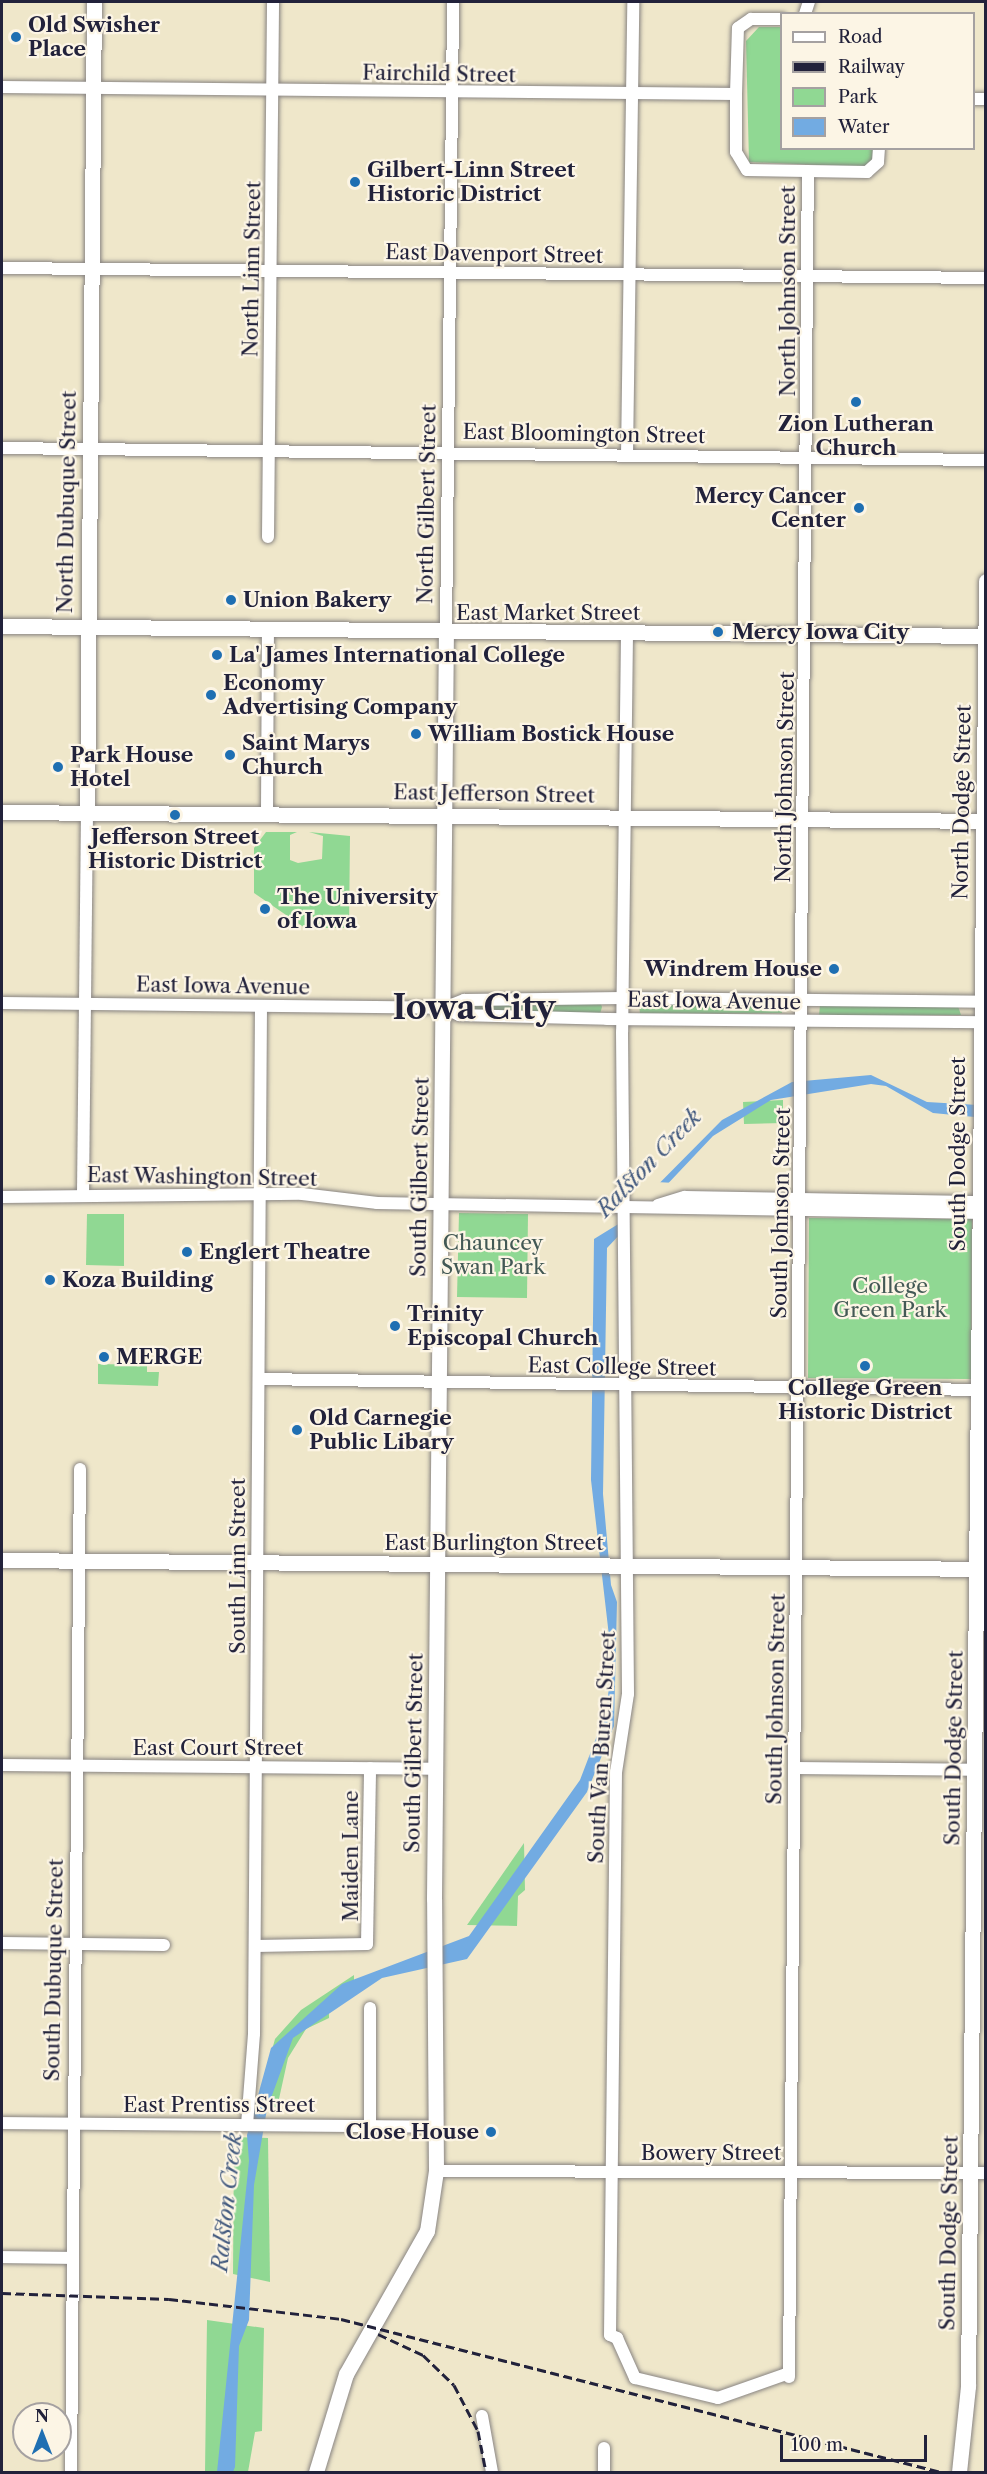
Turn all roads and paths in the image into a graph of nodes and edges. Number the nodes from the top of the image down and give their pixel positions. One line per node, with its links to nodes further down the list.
1 (94, 2): 7 (main road, North Dubuque Street)
2 (273, 2): 8 (street, North Linn Street)
3 (453, 2): 9 (street, North Gilbert Street)
4 (633, 2): 11 (street)
5 (780, 19): 10 (street)
6 (2, 87): 7 (street, Fairchild Street)
7 (93, 90): 8 (street, Fairchild Street); 15 (main road, North Dubuque Street)
8 (273, 92): 9 (street, Fairchild Street); 16 (street, North Linn Street)
9 (452, 94): 11 (street, Fairchild Street); 17 (street, North Gilbert Street)
10 (736, 94): 11 (street, Fairchild Street); 13 (street)
11 (632, 96): 18 (street)
12 (879, 150): 13 (street)
13 (808, 173): 19 (street, North Johnson Street)
14 (2, 268): 15 (street, East Davenport Street)
15 (92, 269): 16 (street, East Davenport Street); 22 (main road, North Dubuque Street)
16 (271, 271): 17 (street, East Davenport Street); 23 (street, North Linn Street)
17 (450, 273): 18 (street, East Davenport Street); 24 (street, North Gilbert Street)
18 (630, 275): 19 (street, East Davenport Street); 25 (street)
19 (810, 278): 20 (street, East Davenport Street); 26 (street, North Johnson Street)
20 (986, 278)
21 (2, 448): 22 (street, East Bloomington Street)
22 (88, 449): 23 (street, East Bloomington Street); 31 (main road, North Dubuque Street)
23 (269, 452): 24 (street, East Bloomington Street); 28 (street, North Linn Street)
24 (449, 452): 25 (street, East Bloomington Street); 33 (street, North Gilbert Street)
25 (627, 455): 26 (street, East Bloomington Street)
26 (808, 456): 27 (street, East Bloomington Street); 35 (street, North Johnson Street)
27 (986, 460)
28 (268, 537)
29 (986, 581): 36 (main road, North Dodge Street)
30 (2, 626): 31 (main road, East Market Street)
31 (86, 628): 32 (main road, East Market Street); 39 (main road, North Dubuque Street)
32 (268, 631): 33 (main road, East Market Street); 38 (street)
33 (446, 633): 34 (main road, East Market Street); 40 (main road, North Gilbert Street)
34 (627, 634): 35 (main road, East Market Street); 41 (street, South Van Buren Street)
35 (806, 636): 36 (main road, East Market Street); 42 (street, North Johnson Street)
36 (985, 636): 43 (main road, North Dodge Street)
37 (2, 812): 39 (main road, East Jefferson Street)
38 (267, 812): 39 (main road, East Jefferson Street); 40 (main road, East Jefferson Street)
39 (87, 813): 48 (street, North Dubuque Street)
40 (445, 814): 41 (main road, East Jefferson Street); 50 (main road, North Gilbert Street)
41 (624, 817): 42 (main road, East Jefferson Street); 44 (street, South Van Buren Street)
42 (804, 819): 43 (main road, East Jefferson Street); 47 (street, North Johnson Street)
43 (984, 821): 45 (main road, North Dodge Street)
44 (623, 998): 47 (street, East Iowa Avenue); 50 (street, East Iowa Avenue); 51 (street, South Van Buren Street)
45 (983, 1002): 47 (street, East Iowa Avenue); 53 (main road, North Dodge Street)
46 (2, 1003): 48 (street, East Iowa Avenue)
47 (803, 1003): 52 (street, North Johnson Street)
48 (84, 1004): 49 (street, East Iowa Avenue); 54 (street)
49 (261, 1006): 50 (street, East Iowa Avenue); 55 (street, South Linn Street)
50 (444, 1008): 51 (street, East Iowa Avenue); 58 (main road, South Gilbert Street)
51 (622, 1019): 52 (street, East Iowa Avenue); 61 (street, South Van Buren Street)
52 (803, 1021): 53 (street, East Iowa Avenue); 57 (street, South Johnson Street)
53 (983, 1022): 60 (main road, South Dodge Street)
54 (83, 1193): 55 (street, East Washington Street); 56 (street, East Washington Street)
55 (260, 1194): 58 (street, East Washington Street); 63 (street, South Linn Street)
56 (2, 1197)
57 (801, 1198): 59 (street, East Washington Street); 60 (street, East Washington Street); 62 (street, South Johnson Street)
58 (441, 1204): 61 (street, East Washington Street); 64 (main road, South Gilbert Street)
59 (653, 1207): 61 (street, East Washington Street); 62 (street, East Washington Street)
60 (982, 1207): 62 (street, East Washington Street); 67 (main road, South Dodge Street)
61 (627, 1210): 65 (street, South Van Buren Street)
62 (801, 1211): 66 (street, South Johnson Street)
63 (259, 1379): 64 (street, East College Street); 71 (street, South Linn Street)
64 (438, 1382): 65 (street, East College Street); 72 (main road, South Gilbert Street)
65 (618, 1387): 66 (street, East College Street); 73 (street, South Van Buren Street)
66 (799, 1389): 67 (street, East College Street); 74 (street, South Johnson Street)
67 (981, 1390): 75 (main road, South Dodge Street)
68 (80, 1469): 70 (street, South Dubuque Street)
69 (2, 1560): 70 (main road, East Burlington Street)
70 (80, 1560): 71 (main road, East Burlington Street); 77 (street, South Dubuque Street)
71 (260, 1562): 72 (main road, East Burlington Street); 78 (street, South Linn Street)
72 (438, 1564): 73 (main road, East Burlington Street); 80 (main road, South Gilbert Street)
73 (618, 1565): 74 (main road, East Burlington Street); 94 (street, South Van Buren Street)
74 (797, 1567): 75 (main road, East Burlington Street); 81 (street, South Johnson Street)
75 (981, 1569): 82 (main road, South Dodge Street)
76 (2, 1765): 77 (street, East Court Street)
77 (78, 1766): 78 (street, East Court Street); 84 (street, South Dubuque Street)
78 (257, 1767): 79 (street, East Court Street); 86 (street, South Linn Street)
79 (370, 1768): 80 (street, East Court Street); 86 (street, Maiden Lane)
80 (435, 1768): 92 (main road, South Gilbert Street)
81 (795, 1768): 82 (street); 95 (street, South Johnson Street)
82 (974, 1770): 96 (main road, South Dodge Street)
83 (2, 1943): 84 (street)
84 (74, 1944): 85 (street); 89 (street, South Dubuque Street)
85 (164, 1945)
86 (255, 1946): 90 (street, South Linn Street)
87 (370, 2008): 91 (street)
88 (2, 2123): 89 (street, East Prentiss Street)
89 (72, 2124): 90 (street, East Prentiss Street); 98 (street, South Dubuque Street)
90 (247, 2125): 91 (street, East Prentiss Street)
91 (370, 2126): 92 (street, East Prentiss Street)
92 (436, 2127): 93 (main road, South Gilbert Street)
93 (436, 2171): 94 (street, Bowery Street); 103 (main road, South Gilbert Street)
94 (611, 2172): 95 (street, Bowery Street); 99 (street, South Van Buren Street)
95 (791, 2172): 96 (street, Bowery Street); 99 (street, South Johnson Street)
96 (978, 2173): 106 (main road, South Dodge Street)
97 (2, 2257): 98 (street)
98 (72, 2258): 102 (street, South Dubuque Street)
99 (789, 2375)
100 (483, 2415): 104 (street)
101 (604, 2448): 105 (street)
102 (71, 2472)
103 (316, 2472)
104 (492, 2472)
105 (604, 2472)
106 (959, 2472)

